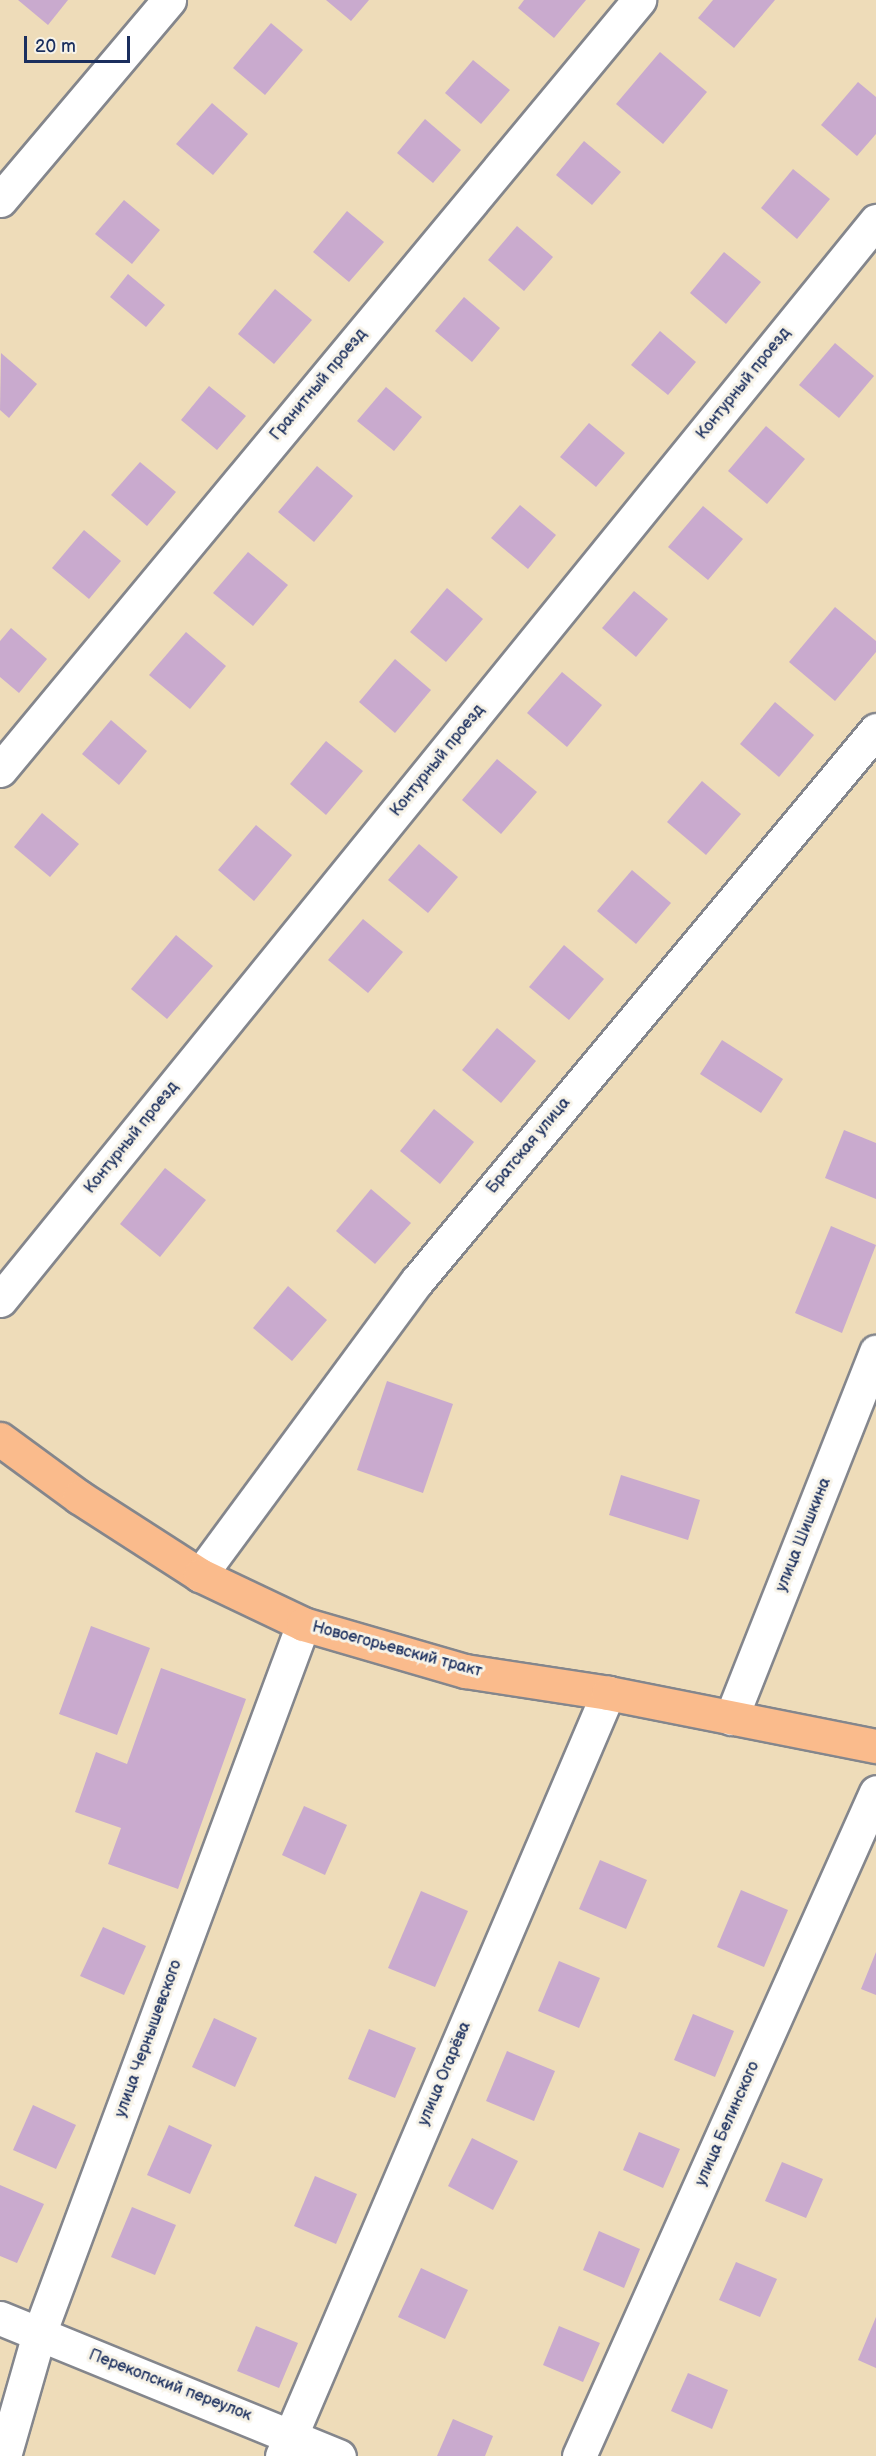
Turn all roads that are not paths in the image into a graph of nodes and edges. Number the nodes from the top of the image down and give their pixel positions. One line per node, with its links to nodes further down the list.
1 (170, 0): 3 (street)
2 (639, 0): 6 (street, Гранитный проезд)
3 (0, 200)
4 (876, 221): 7 (street, Контурный проезд)
5 (876, 730): 10 (street, Братская улица)
6 (0, 770)
7 (0, 1300)
8 (876, 1352): 13 (street, улица Шишкина)
9 (0, 1439): 10 (main road, Новоегорьевский тракт)
10 (200, 1575): 11 (main road, Новоегорьевский тракт)
11 (303, 1624): 12 (main road, Новоегорьевский тракт); 17 (street, улица Чернышевского)
12 (608, 1693): 13 (main road, Новоегорьевский тракт); 18 (street, улица Огарёва)
13 (732, 1718): 14 (main road, Новоегорьевский тракт)
14 (876, 1746)
15 (876, 1792): 21 (street, улица Белинского)
16 (0, 2318): 17 (street, Перекопский переулок)
17 (39, 2334): 18 (street, Перекопский переулок); 19 (street, улица Чернышевского)
18 (287, 2445): 20 (street, Перекопский переулок)
19 (4, 2456)
20 (339, 2456)
21 (579, 2456)

